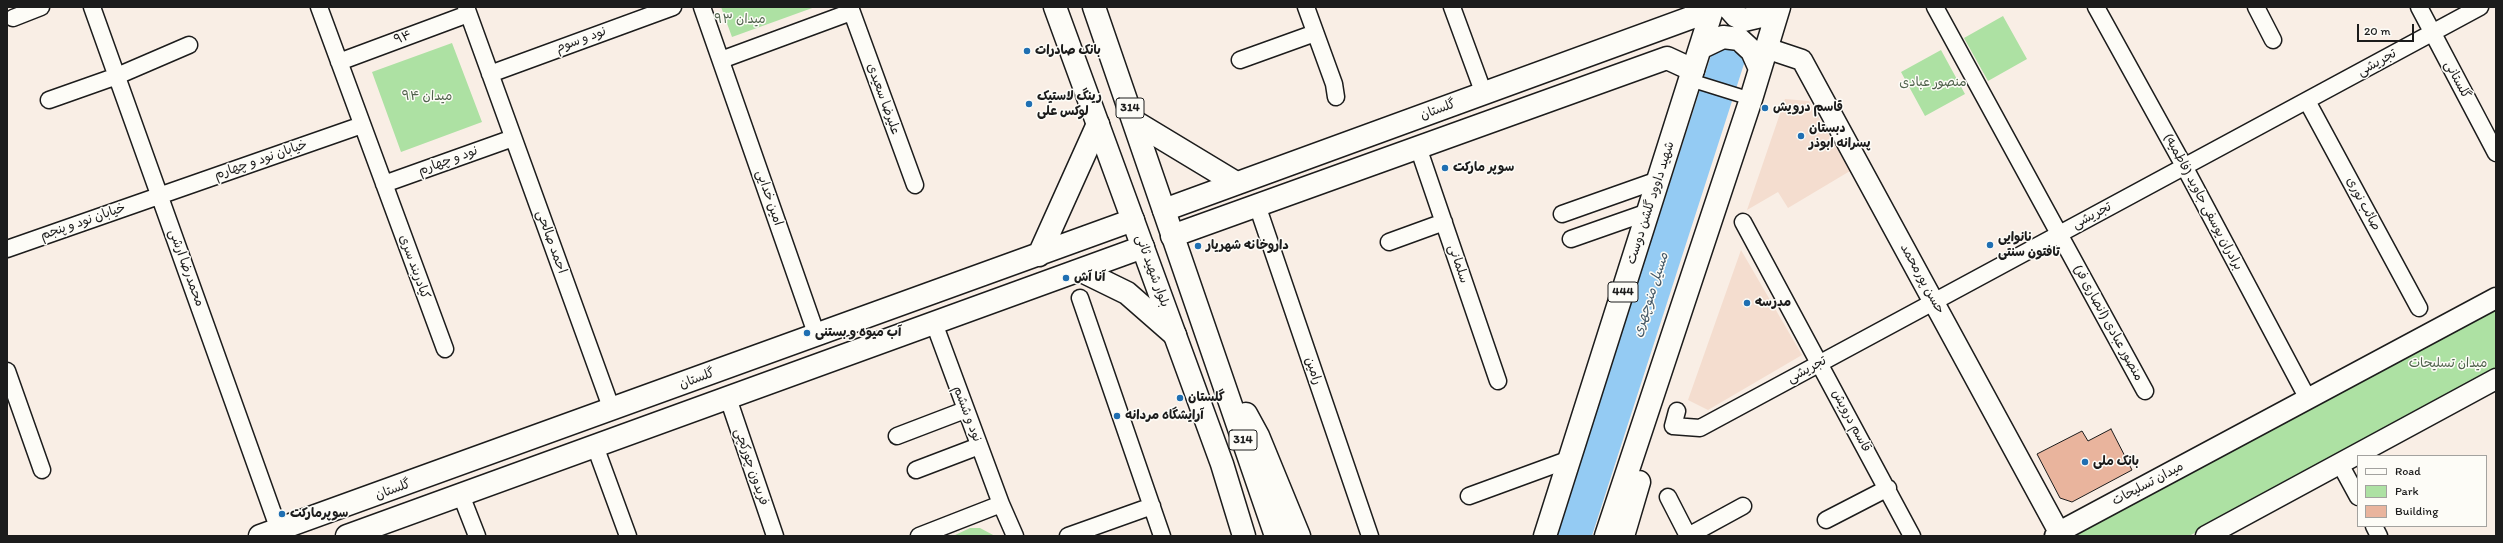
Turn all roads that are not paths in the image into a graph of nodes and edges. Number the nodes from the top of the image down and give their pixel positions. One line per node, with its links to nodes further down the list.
1 (41, 7): 20 (street)
2 (92, 7): 34 (street, محمدرضا ارشی)
3 (319, 7): 31 (street, کیادربند سری)
4 (673, 7): 32 (street, نود و سوم)
5 (702, 7): 29 (street, امین خدایی)
6 (1056, 7): 41 (main road, بلوار شهید ثانی / 314)
7 (1094, 7): 40 (main road, 314)
8 (1306, 7): 22 (street)
9 (1452, 7): 35 (street)
10 (1774, 7): 17 (main road)
11 (1779, 7): 28 (main road)
12 (1935, 7): 60 (street)
13 (2096, 7): 46 (street, برادران یوسفی جاوید (فاطمیه))
14 (2256, 7): 24 (street)
15 (2418, 7): 23 (street, گلستانی)
16 (2480, 7): 23 (street, تجریشی)
17 (1718, 8): 21 (main road, گلستان); 26 (main road, شهید داوود گلشن دوست / 444)
18 (851, 10): 29 (street); 50 (street, علیرضا سعیدی)
19 (467, 11): 31 (street, ۹۴); 32 (street, احمد صالحی)
20 (13, 18)
21 (1669, 26): 27 (main road); 35 (main road, گلستان)
22 (1315, 33): 30 (street); 36 (street)
23 (2432, 33): 39 (street, تجریشی); 45 (street, گلستانی)
24 (2273, 40)
25 (189, 45): 34 (street)
26 (1700, 48): 28 (main road); 33 (main road, شهید داوود گلشن دوست / 444)
27 (1667, 58): 33 (main road); 44 (main road)
28 (1763, 58): 37 (main road); 70 (street, حسن پورمحمد)
29 (722, 60): 74 (street, امین خدایی)
30 (1240, 60)
31 (339, 62): 42 (street, کیادربند سری)
32 (490, 74): 43 (street, احمد صالحی)
33 (1692, 75): 37 (street); 47 (main road, شهید داوود گلشن دوست / 444)
34 (117, 76): 38 (street); 52 (street, محمدرضا ارشی)
35 (1484, 94): 48 (main road, گلستان)
36 (1336, 96)
37 (1751, 99): 51 (main road)
38 (49, 100)
39 (2307, 101): 46 (street, تجریشی); 71 (street, صائب نوری)
40 (1136, 122): 48 (main road); 54 (main road, 314)
41 (1098, 124): 57 (main road, بلوار شهید ثانی / 314); 66 (main road)
42 (362, 125): 49 (street, کیادربند سری); 52 (street, خیابان نود و چهارم)
43 (513, 138): 49 (street, نود و چهارم); 84 (street, احمد صالحی)
44 (1418, 147): 53 (main road); 58 (street, سلمانی)
45 (2496, 153)
46 (2184, 166): 60 (street, تجریشی); 83 (street, برادران یوسفی جاوید (فاطمیه))
47 (1658, 180): 55 (main road, شهید داوود گلشن دوست / 444); 56 (street)
48 (1236, 183): 54 (main road, گلستان)
49 (384, 184): 76 (street, کیادربند سری)
50 (915, 185)
51 (1722, 185): 119 (main road); 120 (main road)
52 (160, 195): 65 (street, خیابان نود و پنجم); 104 (street, محمدرضا ارشی)
53 (1257, 205): 61 (main road); 117 (street, رامین)
54 (1164, 210): 57 (main road, گلستان); 61 (main road, 314)
55 (1648, 212): 62 (street); 90 (main road, شهید داوود گلشن دوست / 444)
56 (1562, 214)
57 (1133, 220): 64 (main road, بلوار شهید ثانی / 314); 66 (main road, گلستان)
58 (1444, 222): 63 (street); 80 (street, سلمانی)
59 (1743, 222): 77 (street, قاسم درویش)
60 (2059, 234): 70 (street, تجریشی); 81 (street, منصور عبادی (انصاری فر))
61 (1172, 236): 64 (main road); 75 (main road, 314)
62 (1571, 239)
63 (1389, 242)
64 (1143, 247): 67 (main road); 73 (main road, بلوار شهید ثانی / 314)
65 (7, 249)
66 (1039, 255): 74 (main road, گلستان)
67 (1080, 270): 72 (main road); 73 (main road)
68 (1080, 298): 100 (street)
69 (2496, 298): 83 (street, میدان تسلیحات)
70 (1934, 301): 77 (street, تجریشی); 105 (street, حسن پورمحمد)
71 (2419, 308)
72 (934, 323): 82 (main road); 85 (street, نود و ششم)
73 (1175, 335): 114 (main road, بلوار شهید ثانی / 314)
74 (818, 336): 84 (main road, گلستان)
75 (1210, 345): 115 (main road, 314); 116 (main road)
76 (445, 349)
77 (1820, 363): 86 (street, تجریشی); 94 (street, قاسم درویش)
78 (7, 371): 92 (street)
79 (2496, 379): 91 (street)
80 (1498, 381)
81 (2145, 391)
82 (728, 398): 88 (main road); 109 (street, فریدون چورکچی)
83 (2308, 399): 105 (street, میدان تسلیحات)
84 (612, 410): 104 (main road, گلستان)
85 (965, 410): 87 (street); 89 (street, نود و ششم)
86 (1677, 411)
87 (897, 436)
88 (595, 446): 95 (main road); 108 (street)
89 (979, 446): 93 (street); 99 (street, نود و ششم)
90 (1570, 459): 97 (street); 118 (main road, شهید داوود گلشن دوست / 444)
91 (2340, 464): 96 (street); 123 (street)
92 (42, 470)
93 (916, 470)
94 (1888, 488): 102 (street); 122 (street, قاسم درویش)
95 (461, 495): 106 (main road); 107 (street)
96 (2357, 495)
97 (1469, 496)
98 (1668, 497): 121 (street)
99 (1001, 504): 110 (street); 111 (street, نود و ششم)
100 (1152, 506): 112 (street); 113 (street)
101 (1743, 506): 121 (street)
102 (1826, 520)
103 (2374, 527): 124 (street)
104 (279, 534)
105 (2058, 534)
106 (347, 536)
107 (477, 536)
108 (628, 536)
109 (775, 536)
110 (919, 536)
111 (1015, 536)
112 (1068, 536)
113 (1162, 536)
114 (1244, 536)
115 (1276, 536)
116 (1299, 536)
117 (1370, 536)
118 (1545, 536)
119 (1606, 536)
120 (1623, 536)
121 (1688, 536)
122 (1912, 536)
123 (2206, 536)
124 (2379, 536)

